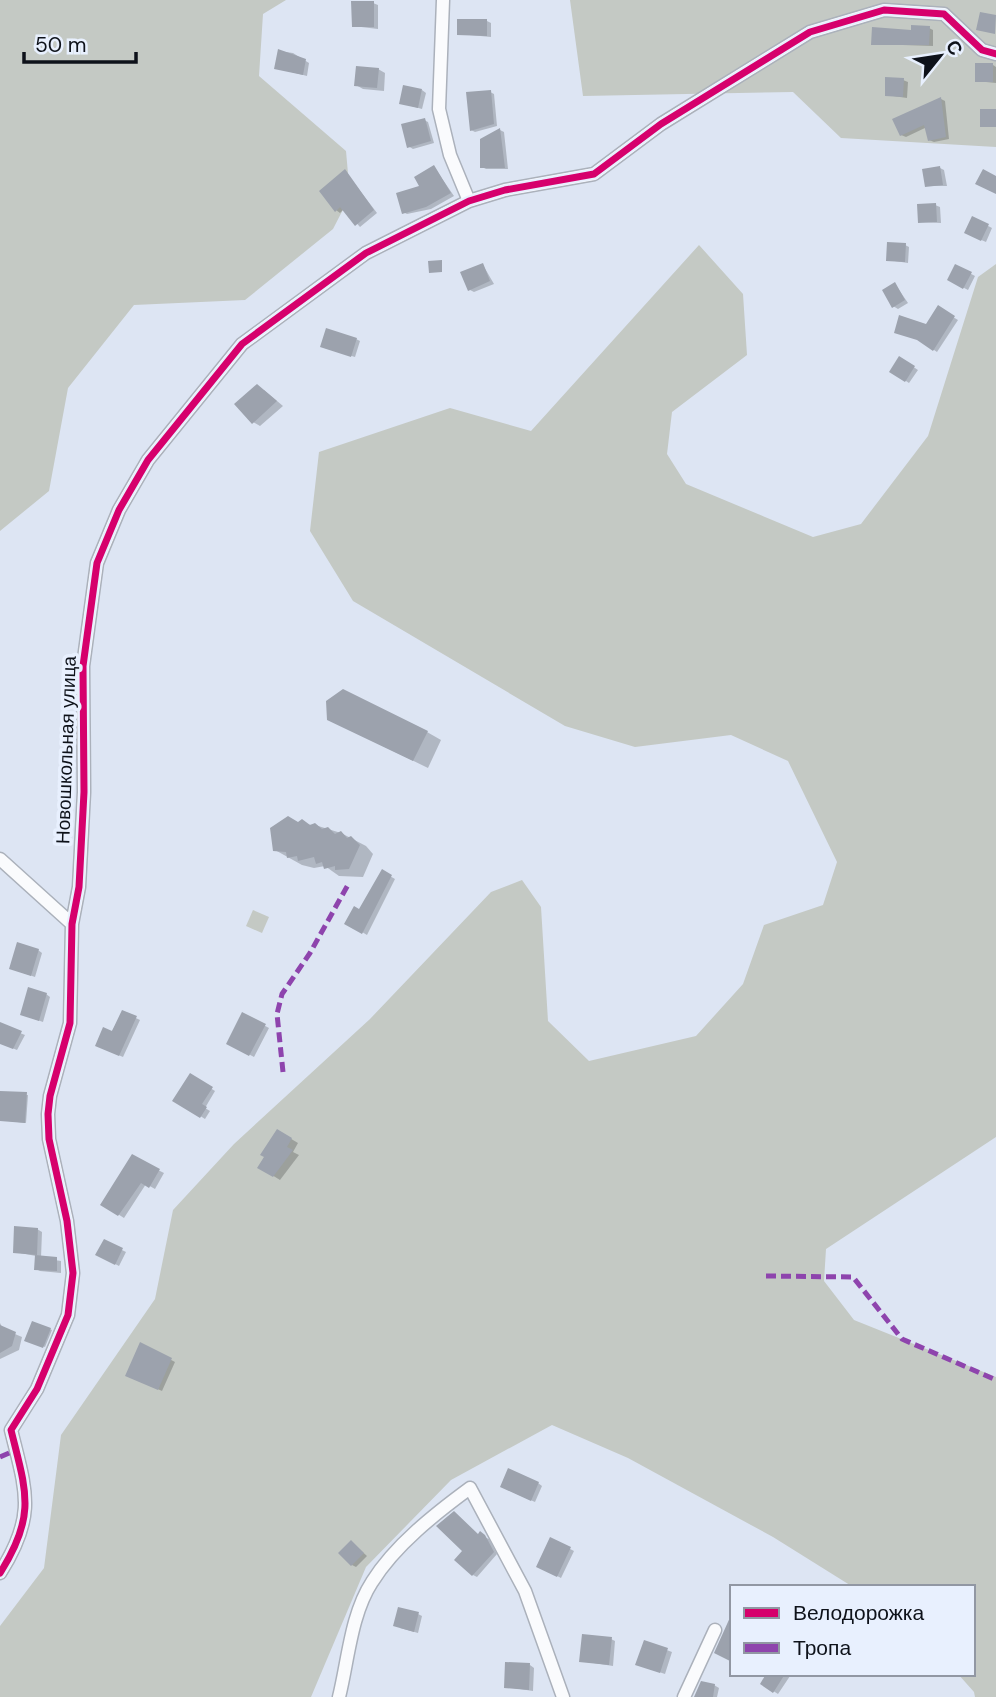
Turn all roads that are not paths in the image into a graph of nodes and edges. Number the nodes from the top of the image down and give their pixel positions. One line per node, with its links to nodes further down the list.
1 (443, 0): 3 (street)
2 (996, 54): 3 (street, Новошкольная улица)
3 (469, 201): 5 (street, Новошкольная улица)
4 (0, 859): 5 (street)
5 (72, 924): 6 (street, Новошкольная улица)
6 (0, 1573)
7 (715, 1630): 10 (street)
8 (339, 1697): 9 (street)
9 (563, 1697)
10 (684, 1697)

